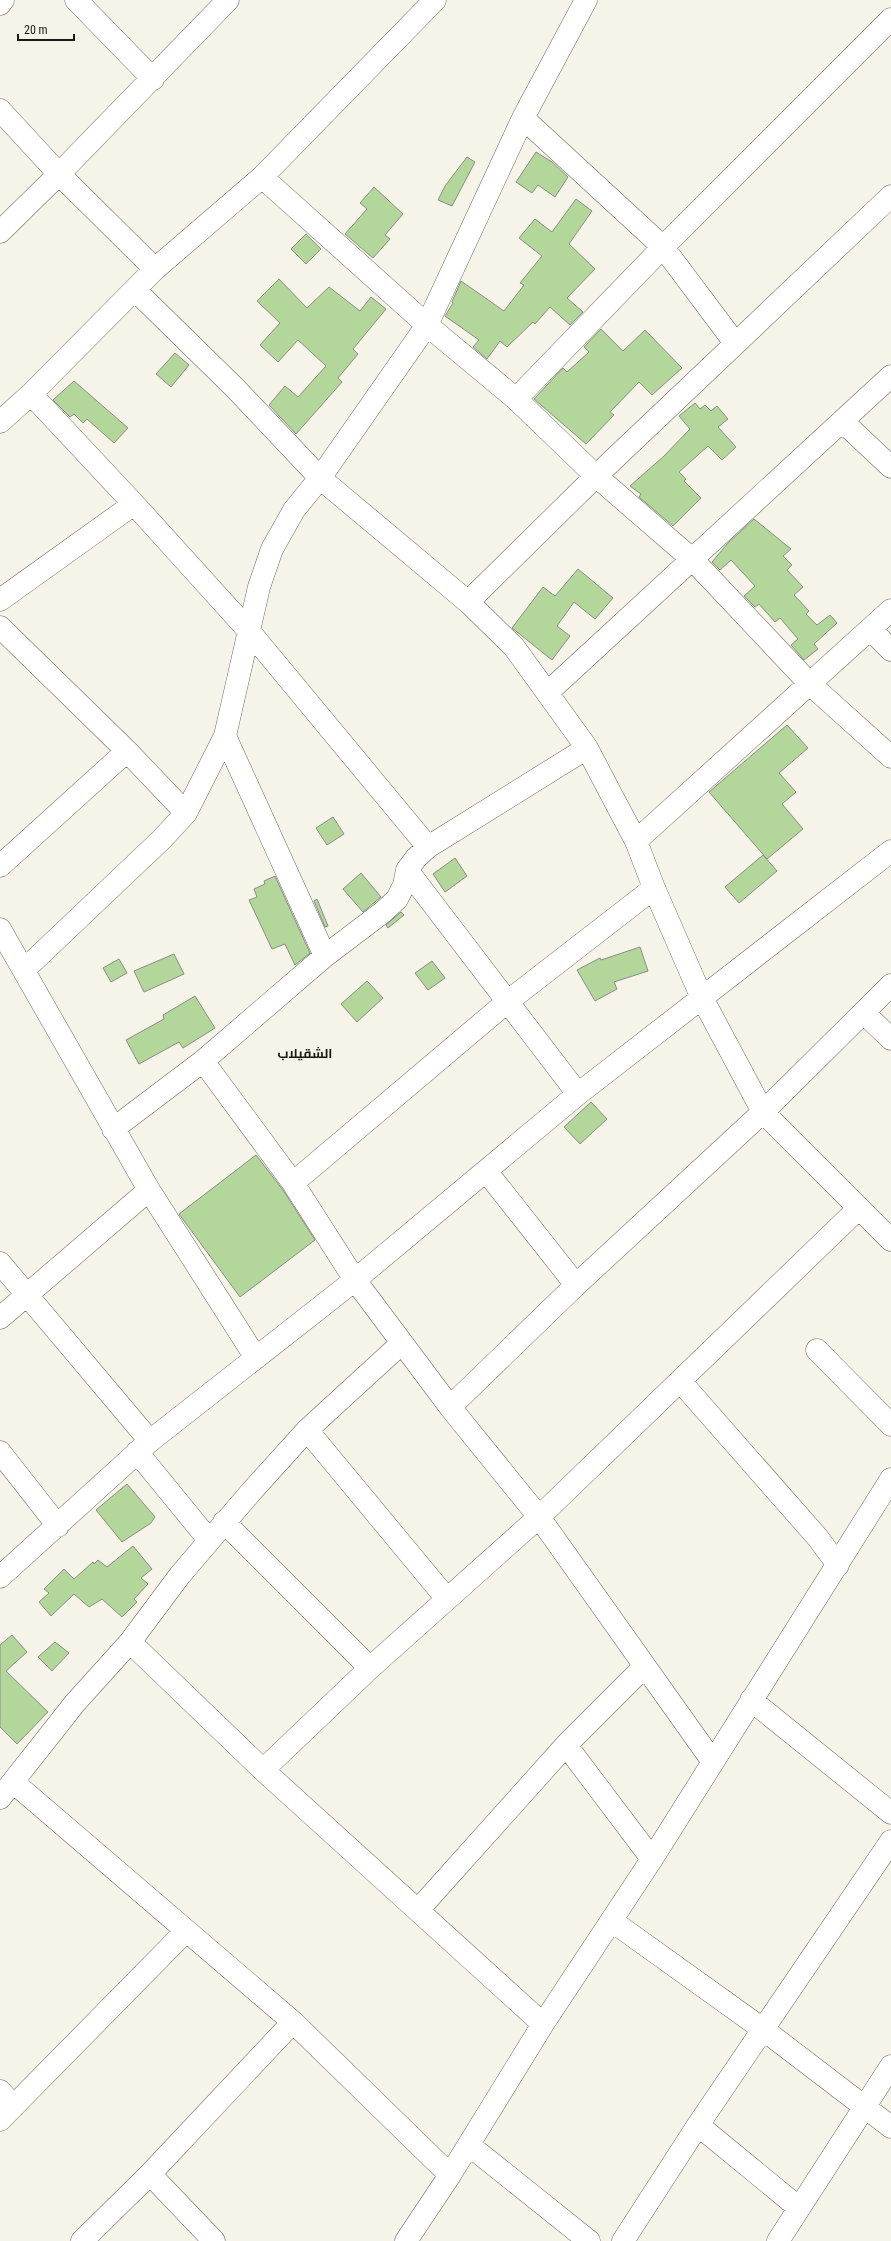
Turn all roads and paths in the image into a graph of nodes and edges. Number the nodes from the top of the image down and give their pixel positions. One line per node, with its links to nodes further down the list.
1 (3, 0): 6 (street)
2 (76, 0): 8 (street)
3 (228, 0): 8 (street)
4 (435, 0): 12 (street)
5 (586, 0): 10 (street)
6 (0, 4)
7 (891, 19): 15 (street)
8 (153, 79): 11 (street)
9 (0, 110): 11 (street)
10 (523, 118): 15 (street); 18 (street)
11 (59, 174): 14 (street); 16 (street)
12 (262, 177): 16 (street); 18 (street)
13 (891, 196): 19 (street)
14 (0, 232)
15 (663, 247): 19 (street); 22 (street)
16 (155, 269): 17 (street)
17 (136, 291): 21 (street); 27 (street)
18 (427, 325): 22 (street); 27 (street)
19 (736, 343): 26 (street)
20 (891, 376): 23 (street)
21 (31, 394): 24 (street); 28 (street)
22 (516, 399): 26 (street)
23 (842, 421): 25 (street); 29 (street)
24 (0, 422)
25 (891, 467)
26 (596, 476): 29 (street); 31 (street)
27 (320, 478): 31 (street); 35 (street)
28 (134, 504): 30 (street); 35 (street)
29 (693, 560): 37 (street); 38 (street)
30 (0, 600)
31 (468, 602): 38 (street)
32 (891, 610): 34 (street)
33 (0, 627): 41 (street)
34 (870, 629): 36 (street); 37 (street)
35 (249, 631): 39 (street); 45 (street)
36 (891, 650)
37 (810, 684): 42 (street); 44 (street)
38 (548, 693): 40 (street)
39 (225, 736): 43 (street); 51 (street)
40 (586, 748): 44 (street); 45 (street)
41 (127, 751): 43 (street); 47 (street)
42 (891, 757)
43 (186, 813): 52 (street)
44 (636, 841): 49 (street)
45 (428, 847): 48 (street)
46 (891, 851): 54 (street)
47 (0, 866)
48 (407, 870): 51 (street); 55 (street)
49 (654, 888): 54 (street); 55 (street)
50 (1, 932): 52 (street)
51 (324, 956): 58 (street)
52 (24, 970): 61 (street)
53 (891, 985): 56 (street)
54 (701, 996): 59 (street); 60 (street)
55 (507, 1002): 59 (street); 63 (street)
56 (864, 1013): 57 (street); 60 (street)
57 (891, 1040)
58 (203, 1061): 61 (street); 63 (street)
59 (578, 1094): 62 (street)
60 (764, 1112): 65 (street); 69 (street)
61 (113, 1129): 64 (street)
62 (486, 1171): 68 (street); 69 (street)
63 (293, 1183): 68 (street)
64 (149, 1190): 70 (street); 74 (street)
65 (859, 1208): 66 (street); 75 (street)
66 (891, 1240)
67 (0, 1263): 70 (street)
68 (355, 1280): 72 (street); 74 (street)
69 (576, 1285): 76 (street)
70 (27, 1294): 71 (street); 79 (street)
71 (0, 1318)
72 (402, 1343): 76 (street); 78 (street)
73 (817, 1350): 77 (street)
74 (256, 1358): 79 (street)
75 (680, 1381): 82 (street); 86 (street)
76 (450, 1407): 82 (street)
77 (891, 1425)
78 (307, 1430): 83 (street); 88 (street)
79 (144, 1446): 84 (street); 85 (street)
80 (0, 1452): 84 (street)
81 (889, 1488): 86 (street)
82 (539, 1517): 88 (street); 90 (street)
83 (224, 1522): 85 (street); 91 (street)
84 (58, 1526): 87 (street)
85 (209, 1540): 89 (street)
86 (838, 1565): 92 (street)
87 (0, 1577)
88 (446, 1599): 91 (street)
89 (130, 1642): 95 (street); 96 (street)
90 (644, 1667): 93 (street); 94 (street)
91 (370, 1668): 95 (street)
92 (751, 1700): 94 (street); 97 (street)
93 (566, 1745): 99 (street); 100 (street)
94 (713, 1762): 99 (street)
95 (263, 1770): 100 (street)
96 (6, 1790): 102 (street)
97 (891, 1813)
98 (891, 1841): 105 (street)
99 (652, 1859): 101 (street)
100 (419, 1909): 104 (street)
101 (612, 1921): 104 (street); 105 (street)
102 (186, 1931): 103 (street); 107 (street)
103 (293, 2022): 112 (street); 113 (street)
104 (543, 2024): 111 (street)
105 (764, 2030): 108 (street); 109 (street)
106 (891, 2066): 108 (street)
107 (5, 2105)
108 (863, 2107): 110 (street); 114 (street)
109 (698, 2125): 114 (street); 119 (street)
110 (891, 2127)
111 (469, 2145): 113 (street); 118 (street)
112 (150, 2174): 115 (street); 116 (street)
113 (450, 2175): 117 (street)
114 (799, 2208): 120 (street)
115 (82, 2241)
116 (214, 2241)
117 (406, 2241)
118 (589, 2241)
119 (623, 2241)
120 (778, 2241)

